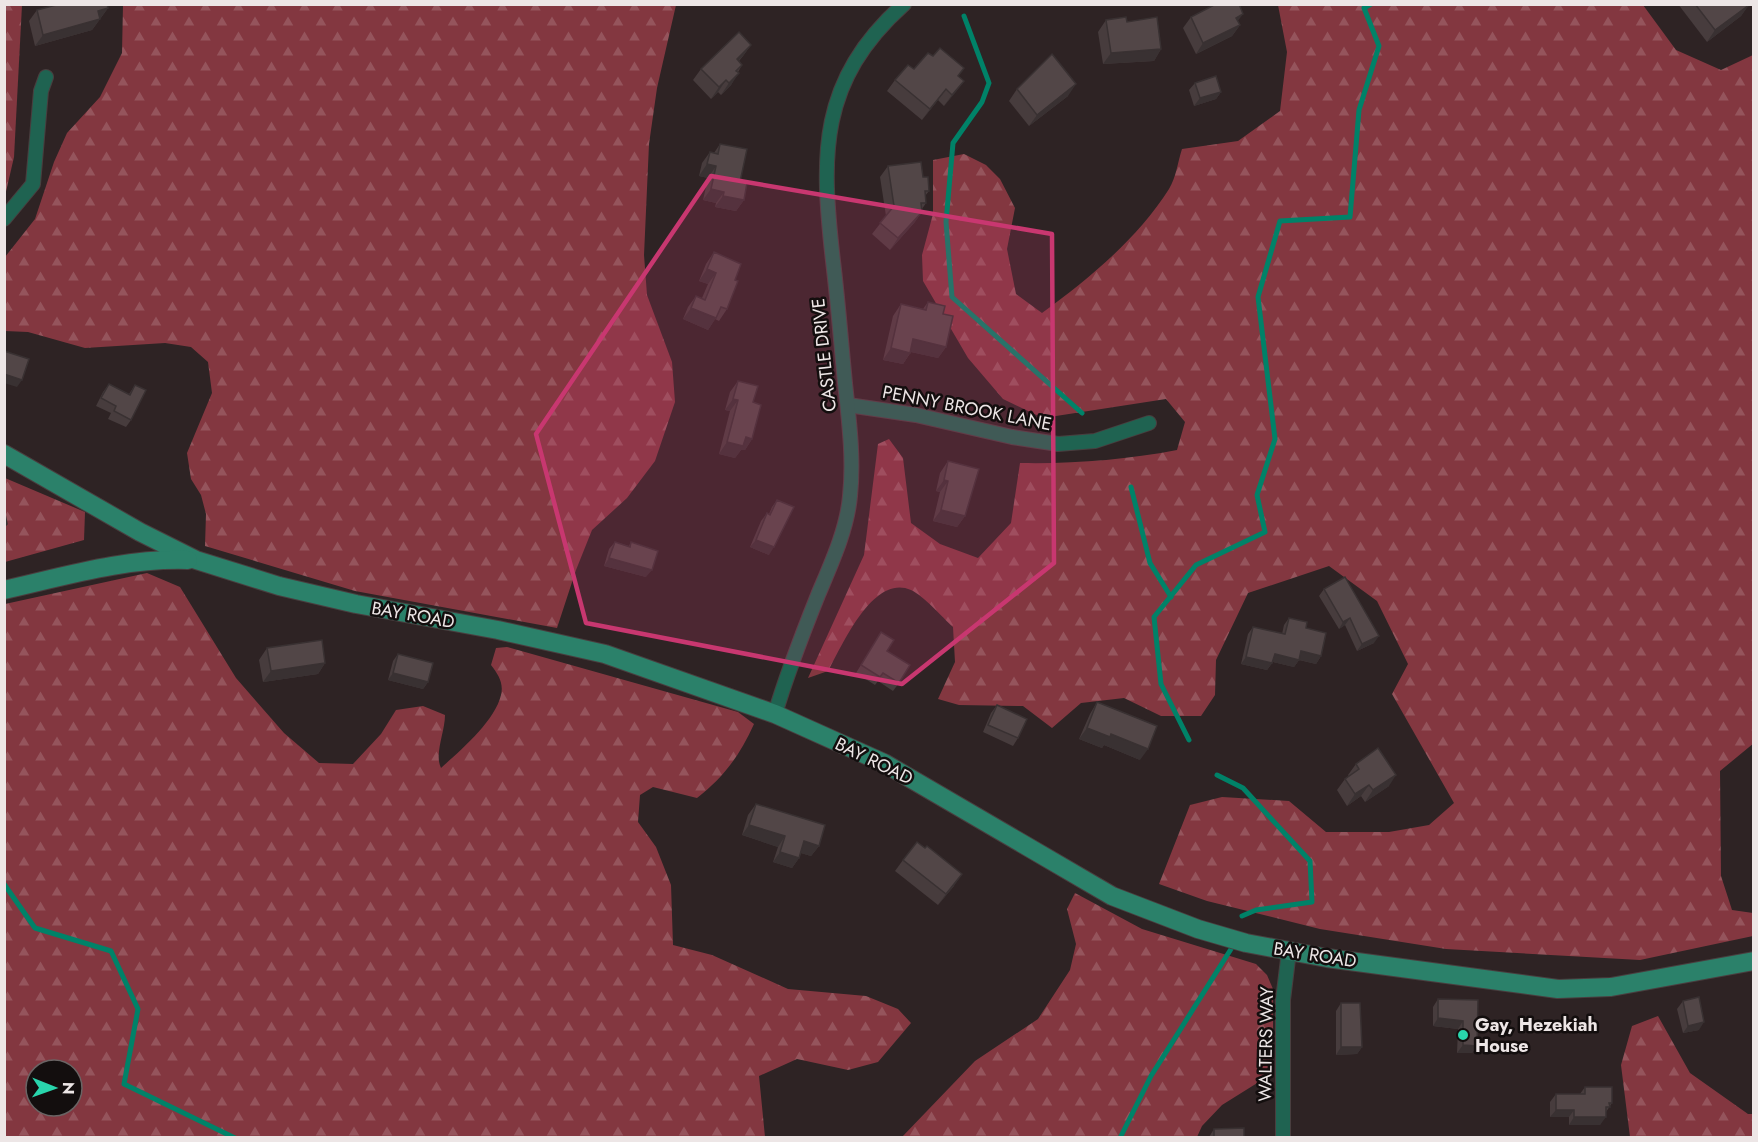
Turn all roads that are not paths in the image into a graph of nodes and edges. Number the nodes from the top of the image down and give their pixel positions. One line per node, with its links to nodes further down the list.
1 (904, 4): 4 (street, CASTLE DRIVE)
2 (46, 77): 3 (street)
3 (4, 219)
4 (848, 405): 5 (street, PENNY BROOK LANE); 9 (street, CASTLE DRIVE)
5 (1149, 423)
6 (4, 454): 7 (main road, BAY ROAD)
7 (196, 560): 8 (main road); 9 (main road, BAY ROAD)
8 (4, 591)
9 (775, 714): 10 (main road, BAY ROAD)
10 (1289, 951): 11 (main road, BAY ROAD); 12 (street, WALTERS WAY)
11 (1754, 961)
12 (1283, 1137)

